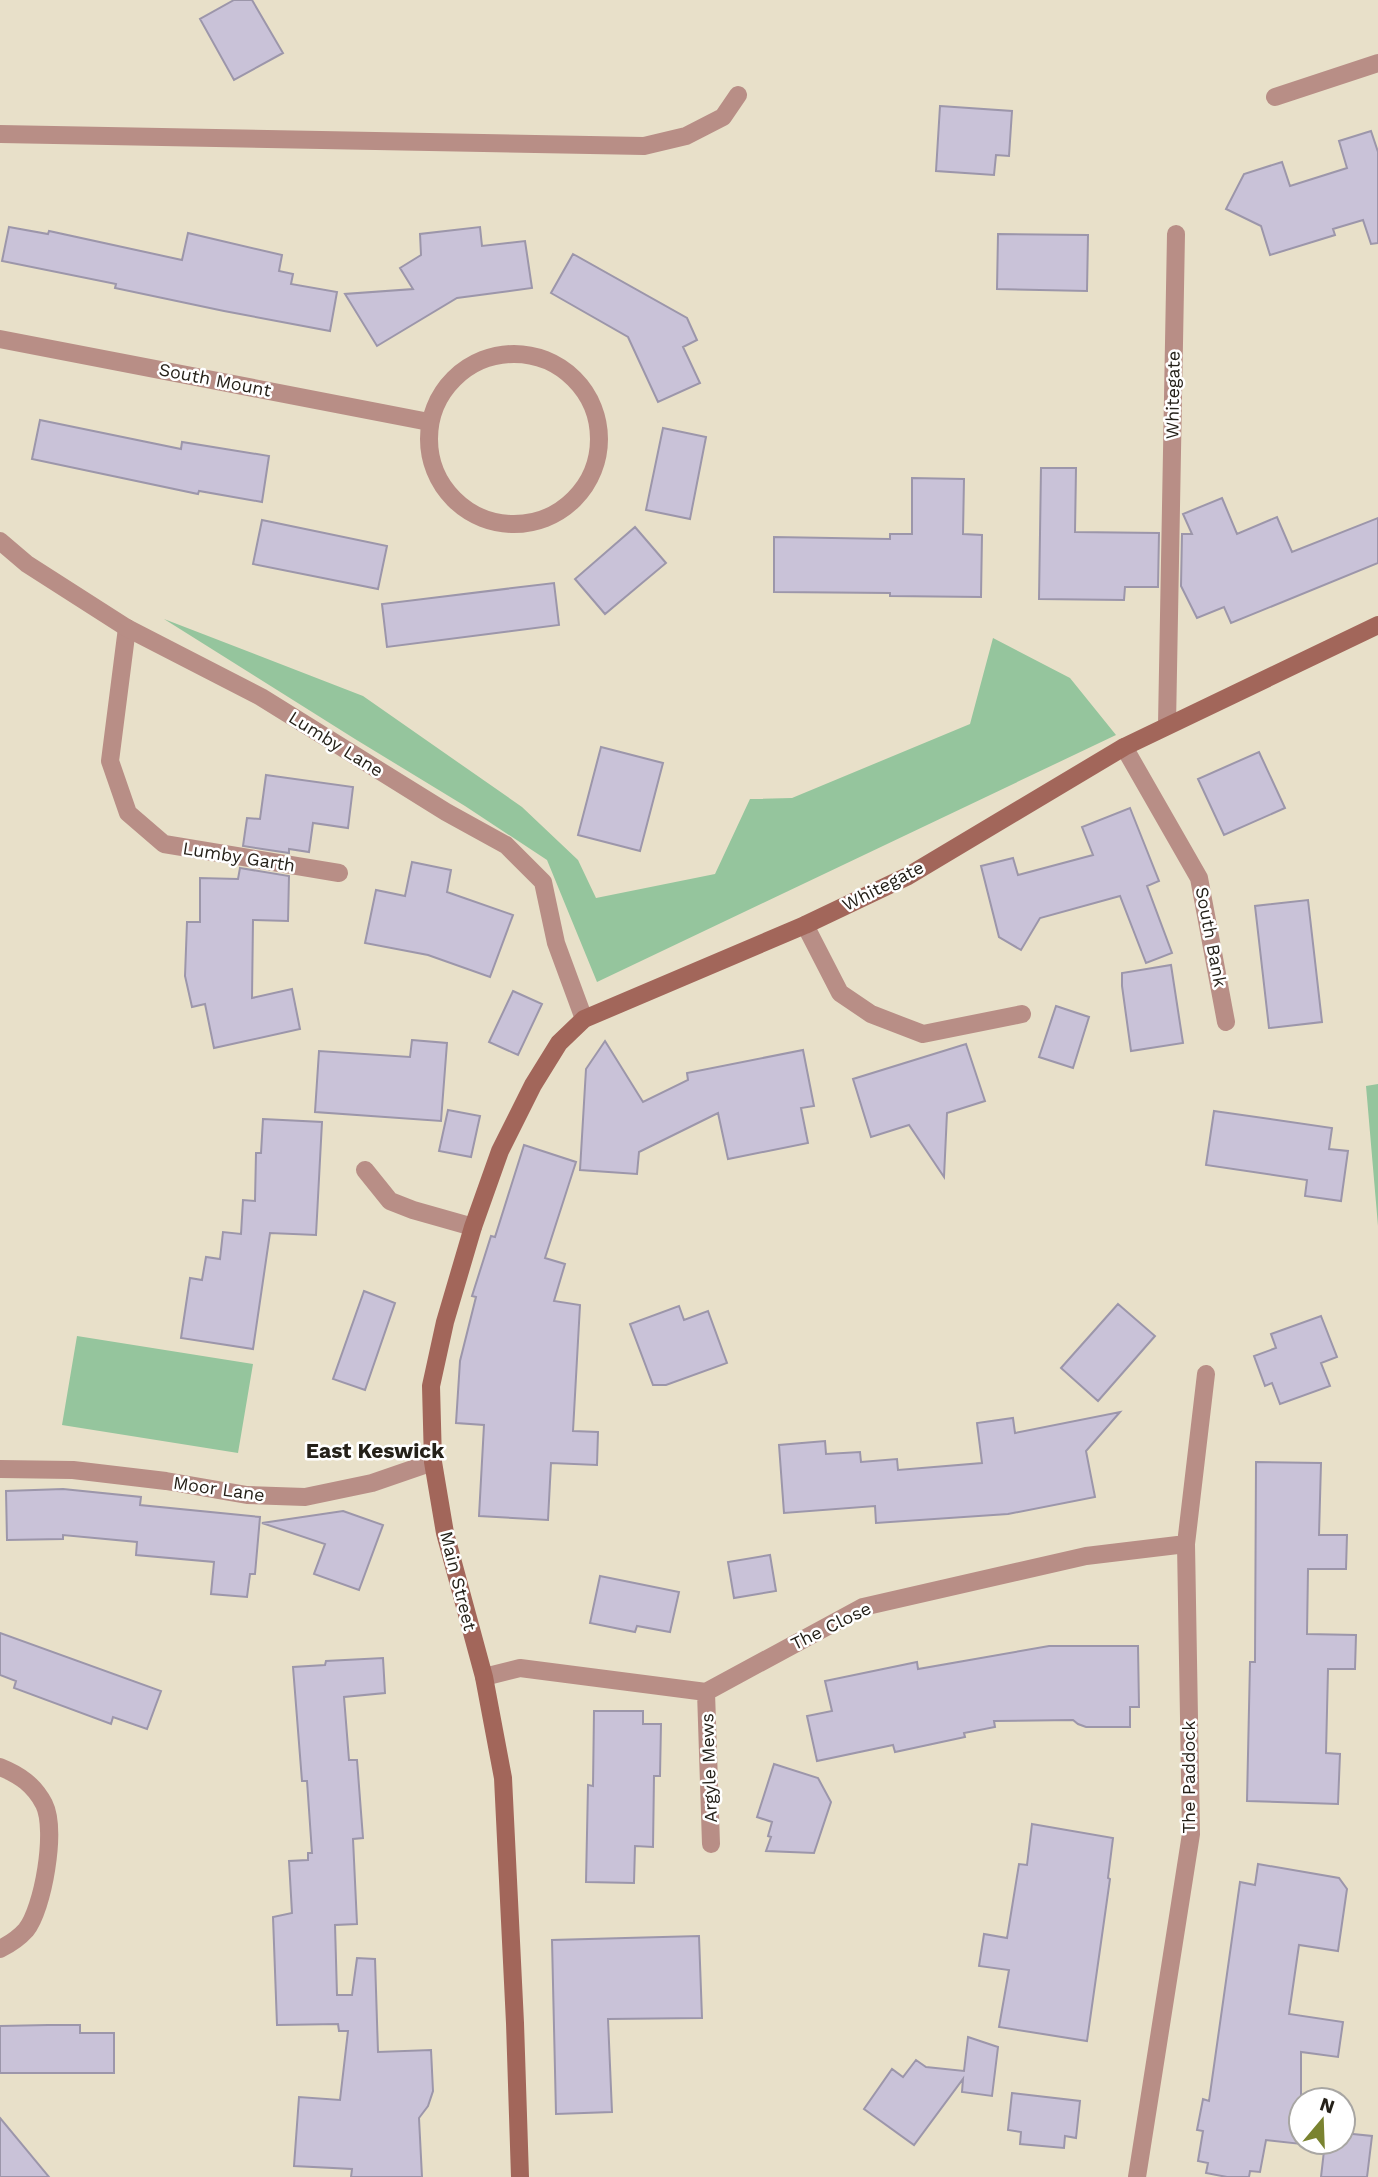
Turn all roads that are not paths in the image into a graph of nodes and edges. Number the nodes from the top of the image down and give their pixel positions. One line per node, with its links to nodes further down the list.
1 (1378, 62): 3 (street)
2 (738, 95): 4 (street)
3 (1275, 97)
4 (0, 134)
5 (1176, 234): 11 (street, Whitegate)
6 (0, 339): 7 (street, South Mount)
7 (429, 422): 7 (street)
8 (0, 541): 10 (street, Lumby Lane)
9 (1378, 625): 11 (street, Whitegate)
10 (127, 628): 13 (street, Lumby Garth); 16 (street, Lumby Lane)
11 (1167, 725): 12 (street, Whitegate)
12 (1124, 747): 14 (street, Whitegate); 17 (street, South Bank)
13 (339, 873)
14 (805, 925): 15 (street); 16 (street, Whitegate)
15 (1022, 1014)
16 (584, 1019): 19 (street, Main Street)
17 (1226, 1022)
18 (365, 1170): 19 (street)
19 (473, 1227): 21 (street, Main Street)
20 (1206, 1374): 23 (street, The Paddock)
21 (433, 1462): 22 (street, Moor Lane); 24 (street, Main Street)
22 (0, 1469)
23 (1186, 1544): 25 (street, The Close); 30 (street, The Paddock)
24 (484, 1677): 25 (street); 29 (street, Main Street)
25 (706, 1692): 27 (street, Argyle Mews)
26 (0, 1767): 28 (street)
27 (711, 1844)
28 (0, 1949)
29 (520, 2177)
30 (1137, 2177)

